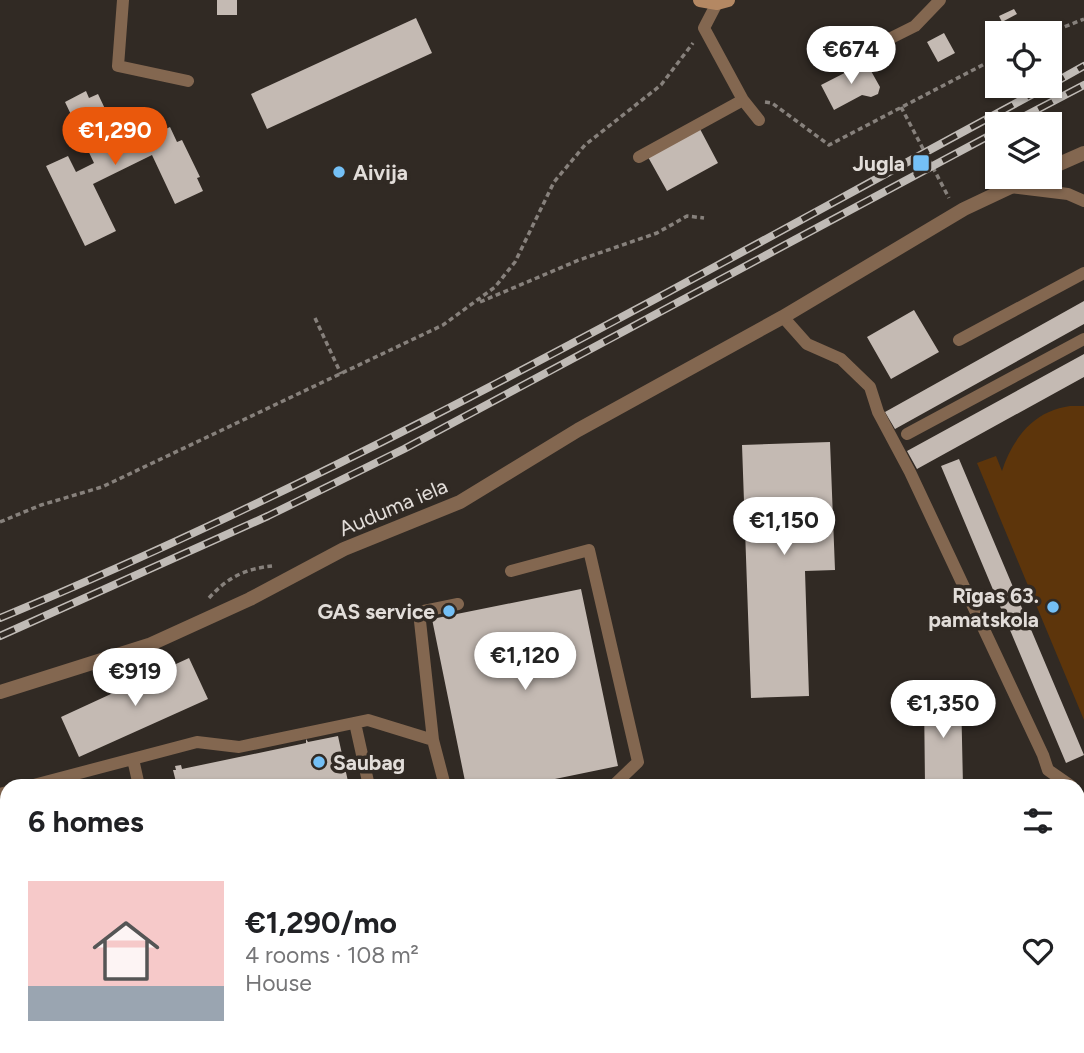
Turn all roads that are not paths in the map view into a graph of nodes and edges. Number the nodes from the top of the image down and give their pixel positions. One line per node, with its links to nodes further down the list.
1 (123, 0): 6 (lane)
2 (700, 0): 4 (street)
3 (940, 0): 5 (lane)
4 (722, 1): 7 (lane)
5 (839, 64)
6 (188, 81)
7 (743, 100): 8 (lane); 10 (lane)
8 (759, 120)
9 (1084, 153): 11 (street)
10 (639, 157)
11 (1062, 163)
12 (1006, 189): 16 (street, Auduma iela)
13 (1027, 189): 14 (lane)
14 (1084, 201)
15 (1084, 273): 18 (lane)
16 (783, 317): 22 (street, Auduma iela); 31 (lane)
17 (1084, 339): 19 (lane)
18 (959, 340)
19 (907, 434)
20 (512, 571): 30 (lane)
21 (458, 604): 24 (lane)
22 (0, 692)
23 (355, 723): 24 (lane); 25 (lane); 28 (lane)
24 (433, 740): 29 (lane)
25 (133, 759): 26 (lane); 27 (lane)
26 (57, 779)
27 (137, 779)
28 (367, 779)
29 (443, 779)
30 (620, 779)
31 (1061, 779)

